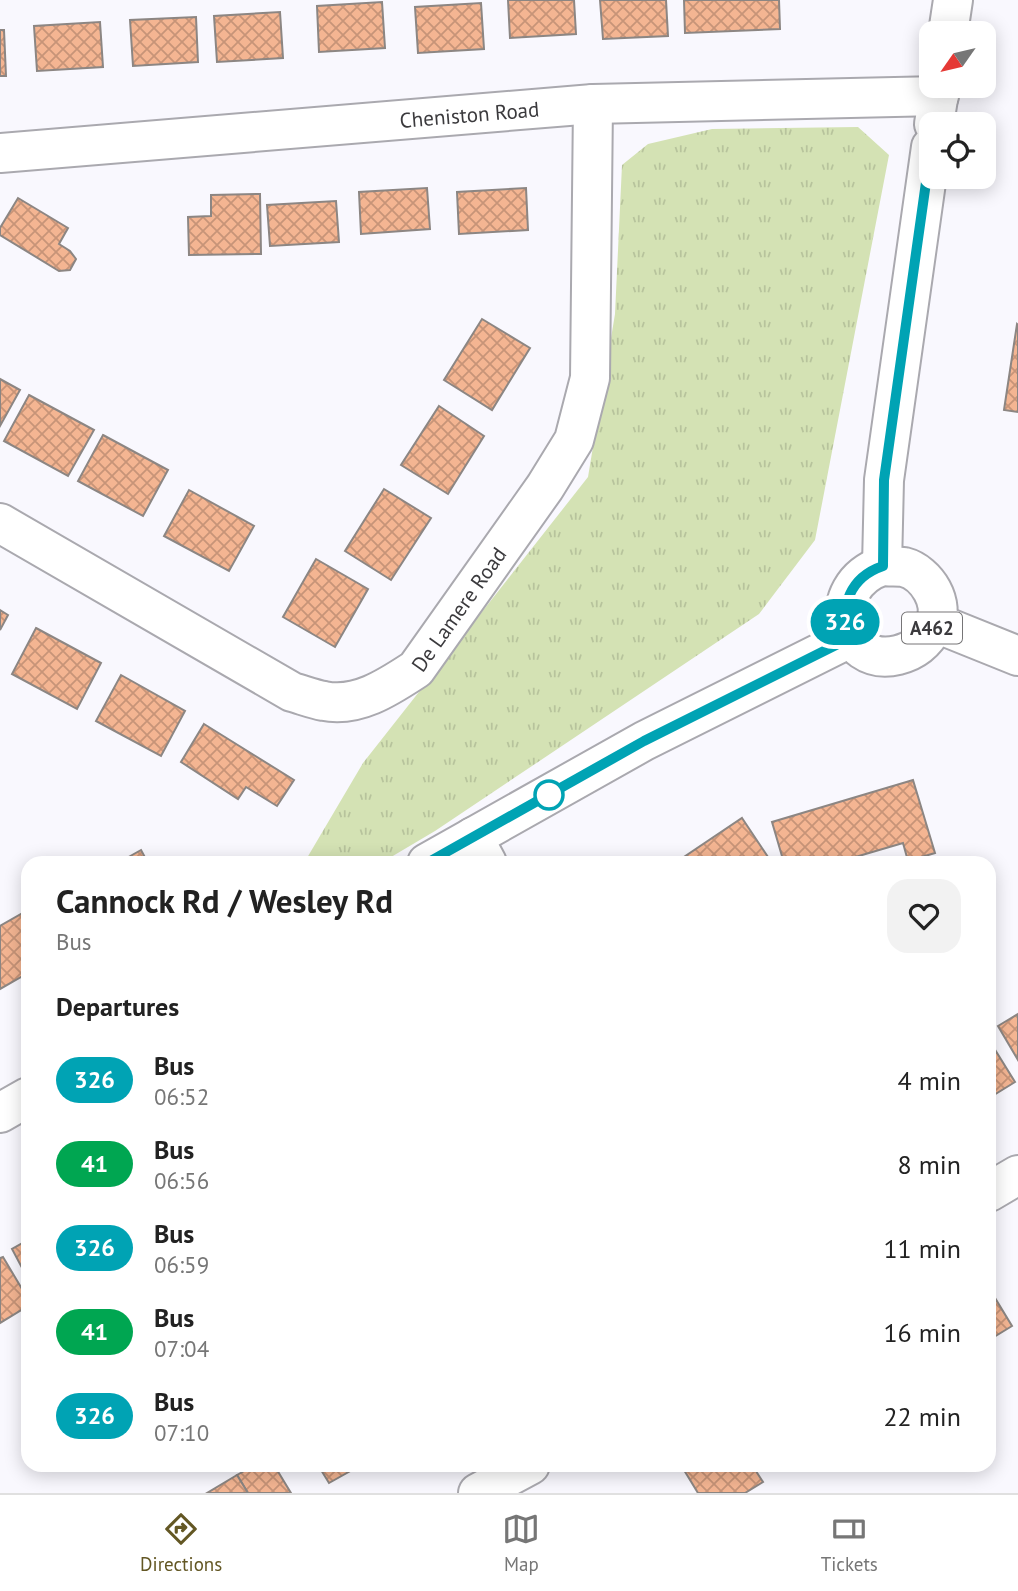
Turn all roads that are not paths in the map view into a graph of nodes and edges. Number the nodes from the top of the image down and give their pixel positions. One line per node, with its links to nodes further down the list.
1 (953, 0): 2 (street)
2 (950, 21)
3 (938, 102): 4 (street, Cheniston Road)
4 (593, 104): 5 (street, Cheniston Road); 7 (street, De Lamere Road)
5 (0, 153)
6 (925, 189): 8 (street)
7 (0, 523)
8 (883, 566): 9 (street, A462); 10 (street)
9 (936, 623): 10 (street, A462); 11 (street)
10 (852, 637): 12 (street)
11 (1018, 656)
12 (480, 850): 13 (street)
13 (456, 856)
14 (21, 1101): 15 (street)
15 (0, 1113)
16 (1018, 1175): 17 (street)
17 (996, 1188)
18 (517, 1472): 19 (street)
19 (478, 1493)

